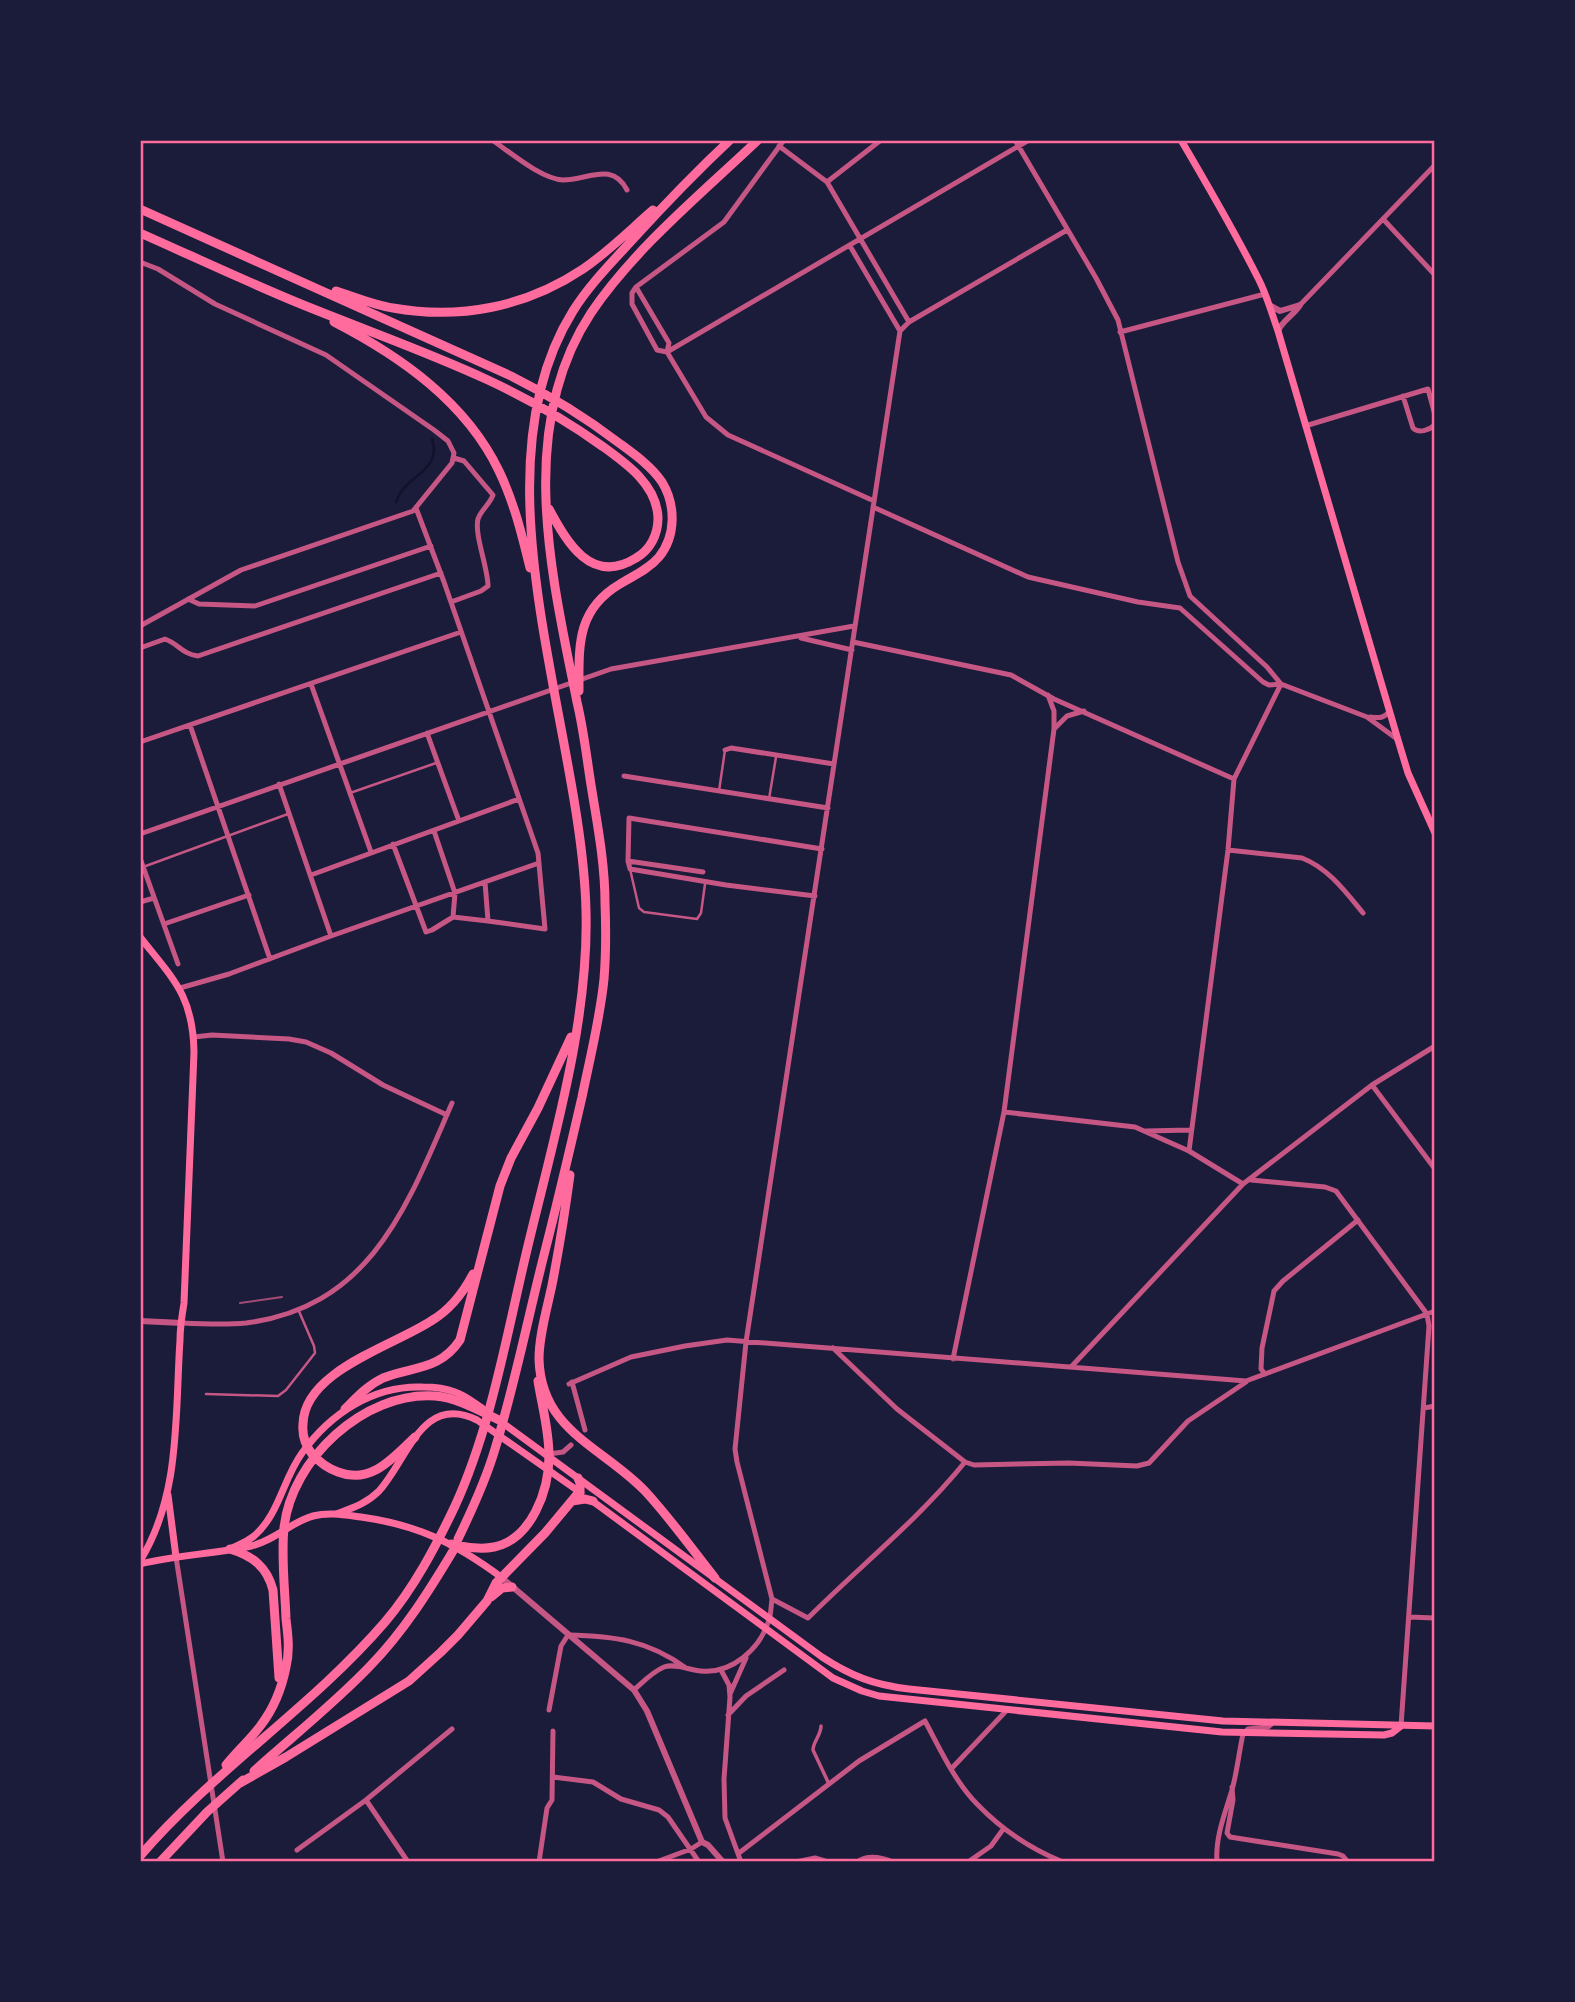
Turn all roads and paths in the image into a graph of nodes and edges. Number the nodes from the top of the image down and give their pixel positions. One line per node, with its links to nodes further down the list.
1 (492, 140): 13 (street)
2 (730, 140): 11 (highway)
3 (758, 140): 38 (highway)
4 (784, 140): 9 (street)
5 (881, 140): 12 (street)
6 (1029, 140): 8 (street)
7 (1181, 140): 24 (main road)
8 (1017, 143): 16 (street); 18 (street)
9 (779, 146): 12 (street); 23 (street)
10 (1435, 165): 15 (street)
11 (691, 176): 22 (highway); 43 (highway)
12 (827, 181): 18 (street)
13 (626, 190)
14 (140, 209): 22 (highway)
15 (1383, 219): 21 (street); 27 (street)
16 (1067, 230): 28 (street); 31 (street)
17 (140, 233): 25 (highway)
18 (861, 239): 19 (street); 28 (street)
19 (850, 246): 29 (street); 32 (street)
20 (140, 262): 37 (street)
21 (1435, 275)
22 (294, 277): 58 (highway)
23 (636, 287): 32 (street); 32 (street)
24 (1265, 294): 26 (main road); 31 (street)
25 (295, 301): 38 (highway); 43 (highway)
26 (1269, 305): 27 (street); 30 (main road)
27 (1300, 305): 30 (street)
28 (909, 322): 29 (street)
29 (900, 331): 39 (street)
30 (1278, 331): 36 (main road)
31 (1120, 332): 44 (street)
32 (667, 352): 39 (street)
33 (1403, 396): 34 (street); 35 (street); 36 (street)
34 (1435, 415)
35 (1435, 425)
36 (1305, 426): 60 (main road)
37 (454, 458): 40 (street); 46 (street)
38 (546, 504): 58 (highway)
39 (874, 504): 47 (street); 49 (street)
40 (416, 508): 41 (street); 45 (street)
41 (431, 547): 42 (street); 45 (street)
42 (441, 573): 46 (street); 53 (street)
43 (537, 592): 117 (highway)
44 (1190, 596): 47 (street); 56 (street)
45 (188, 599): 48 (street)
46 (451, 602): 50 (street)
47 (1180, 608): 56 (street)
48 (140, 625)
49 (854, 626): 51 (street); 52 (street)
50 (461, 632): 55 (street); 61 (street)
51 (798, 637): 54 (street); 61 (street)
52 (853, 642): 54 (street); 57 (street)
53 (140, 648)
54 (852, 650): 72 (street)
55 (312, 684): 63 (street); 71 (street)
56 (1281, 684): 62 (street); 74 (street)
57 (1048, 695): 59 (street); 64 (street)
58 (579, 707): 124 (highway)
59 (1084, 711): 64 (street); 74 (street)
60 (1390, 711): 62 (street); 66 (main road)
61 (488, 712): 65 (street); 78 (street)
62 (1367, 717): 66 (street)
63 (190, 724): 67 (street); 80 (street)
64 (1054, 729): 122 (street)
65 (427, 733): 70 (street); 71 (street)
66 (1398, 740): 84 (main road)
67 (140, 741)
68 (725, 750): 69 (street); 76 (lane)
69 (777, 755): 72 (street); 79 (lane)
70 (438, 762): 77 (lane); 83 (street)
71 (340, 763): 75 (street); 77 (street)
72 (834, 764): 81 (street)
73 (624, 776): 76 (street)
74 (1234, 779): 91 (street)
75 (279, 784): 80 (street); 82 (street)
76 (719, 791): 79 (street)
77 (350, 793): 92 (street)
78 (519, 799): 83 (street); 95 (street)
79 (769, 799): 81 (street)
80 (218, 806): 87 (street); 88 (street)
81 (828, 808): 90 (street)
82 (290, 814): 88 (lane); 99 (street)
83 (459, 821): 85 (street)
84 (1433, 825): 86 (main road)
85 (434, 831): 89 (street); 102 (street)
86 (1435, 833)
87 (140, 834)
88 (229, 835): 96 (lane); 103 (street)
89 (393, 844): 92 (street); 107 (street)
90 (822, 849): 94 (street); 104 (street)
91 (1227, 850): 108 (street); 126 (street)
92 (371, 852): 99 (street)
93 (140, 858): 96 (street)
94 (628, 861): 97 (street); 98 (street)
95 (539, 863): 101 (street); 110 (street)
96 (143, 867): 105 (street)
97 (630, 869): 100 (street); 100 (lane)
98 (703, 872)
99 (311, 875): 112 (street)
100 (706, 881): 104 (street)
101 (485, 883): 102 (street); 110 (street)
102 (455, 893): 107 (street); 109 (street)
103 (248, 895): 111 (street); 114 (street)
104 (815, 896): 139 (street)
105 (154, 898): 106 (street); 111 (street)
106 (140, 902)
107 (416, 906): 109 (street); 112 (street)
108 (1363, 913)
109 (453, 917): 110 (street)
110 (488, 921)
111 (164, 924): 115 (street)
112 (331, 936): 114 (street)
113 (140, 937): 116 (main road)
114 (270, 959): 116 (street)
115 (178, 964)
116 (180, 988): 118 (main road)
117 (578, 1022): 133 (highway); 193 (highway)
118 (194, 1037): 123 (street); 138 (main road)
119 (1435, 1046): 120 (street)
120 (1372, 1085): 128 (street); 130 (street)
121 (452, 1103): 123 (street)
122 (1004, 1112): 125 (street); 141 (street)
123 (447, 1115): 134 (street)
124 (575, 1127): 129 (highway); 167 (highway)
125 (1143, 1130): 126 (street); 127 (street)
126 (1190, 1130): 127 (street)
127 (1188, 1151): 131 (street)
128 (1435, 1169)
129 (565, 1171): 154 (highway); 162 (highway)
130 (1251, 1180): 131 (street); 132 (street)
131 (1243, 1184): 142 (street)
132 (1358, 1220): 136 (street); 143 (street)
133 (479, 1263): 149 (highway); 152 (highway)
134 (298, 1308): 138 (street); 145 (lane)
135 (1435, 1311): 136 (street)
136 (1427, 1314): 143 (street); 148 (street)
137 (140, 1321): 138 (street)
138 (182, 1323): 157 (main road)
139 (746, 1342): 140 (street); 151 (street); 169 (street)
140 (833, 1348): 141 (street); 155 (street)
141 (953, 1359): 142 (street)
142 (1071, 1367): 144 (street)
143 (1265, 1374): 144 (street)
144 (1246, 1381): 155 (street)
145 (206, 1394)
146 (468, 1406): 149 (main road); 150 (highway); 152 (main road); 158 (main road); 180 (highway)
147 (1435, 1406): 148 (street)
148 (1424, 1408): 171 (street)
149 (345, 1409): 163 (main road)
150 (499, 1420): 156 (main road)
151 (584, 1430)
152 (415, 1437): 161 (main road)
153 (571, 1445): 154 (street)
154 (549, 1454): 162 (highway)
155 (965, 1462): 169 (street)
156 (575, 1476): 158 (highway); 167 (main road)
157 (167, 1492): 164 (main road); 165 (main road)
158 (580, 1492): 159 (highway); 160 (main road)
159 (572, 1501): 160 (highway); 166 (highway)
160 (593, 1501): 182 (main road)
161 (336, 1514): 162 (main road); 163 (main road)
162 (454, 1545): 166 (main road); 194 (highway)
163 (230, 1549): 164 (main road); 180 (highway)
164 (176, 1557): 165 (main road); 205 (street)
165 (140, 1562)
166 (501, 1577): 168 (street); 170 (highway)
167 (715, 1578): 184 (main road)
168 (512, 1587): 170 (highway); 173 (street)
169 (772, 1599): 174 (street)
170 (487, 1601): 194 (highway)
171 (1409, 1617): 172 (street); 186 (street)
172 (1435, 1618)
173 (568, 1635): 175 (street); 178 (street); 181 (street)
174 (747, 1655): 176 (street); 179 (street)
175 (688, 1670): 176 (street); 178 (street)
176 (721, 1670): 179 (street)
177 (784, 1670): 183 (street)
178 (634, 1690): 199 (street)
179 (730, 1697): 183 (street)
180 (276, 1698): 193 (highway)
181 (549, 1710)
182 (1007, 1710): 190 (main road); 191 (street)
183 (728, 1715): 202 (street)
184 (1273, 1723): 186 (main road); 190 (street)
185 (821, 1726): 195 (street)
186 (1401, 1726): 187 (main road); 190 (main road)
187 (1435, 1726)
188 (452, 1729): 197 (street)
189 (553, 1731): 192 (street)
190 (1243, 1734): 196 (street)
191 (952, 1769): 195 (street); 198 (street)
192 (553, 1777): 200 (street); 207 (street)
193 (217, 1778): 203 (highway)
194 (240, 1783): 204 (highway)
195 (829, 1784): 202 (street)
196 (1232, 1787): 218 (street); 219 (street)
197 (366, 1800): 201 (street); 206 (street)
198 (1004, 1828): 216 (street); 217 (street)
199 (702, 1842): 200 (street); 210 (street)
200 (691, 1849): 208 (street); 209 (street)
201 (297, 1850)
202 (739, 1853): 211 (street)
203 (140, 1856)
204 (160, 1862)
205 (223, 1862)
206 (408, 1862)
207 (539, 1862)
208 (656, 1862)
209 (699, 1862)
210 (723, 1862)
211 (741, 1862)
212 (796, 1862): 213 (street)
213 (828, 1862)
214 (857, 1862): 215 (street)
215 (893, 1862)
216 (968, 1862)
217 (1063, 1862)
218 (1217, 1862)
219 (1348, 1862)

